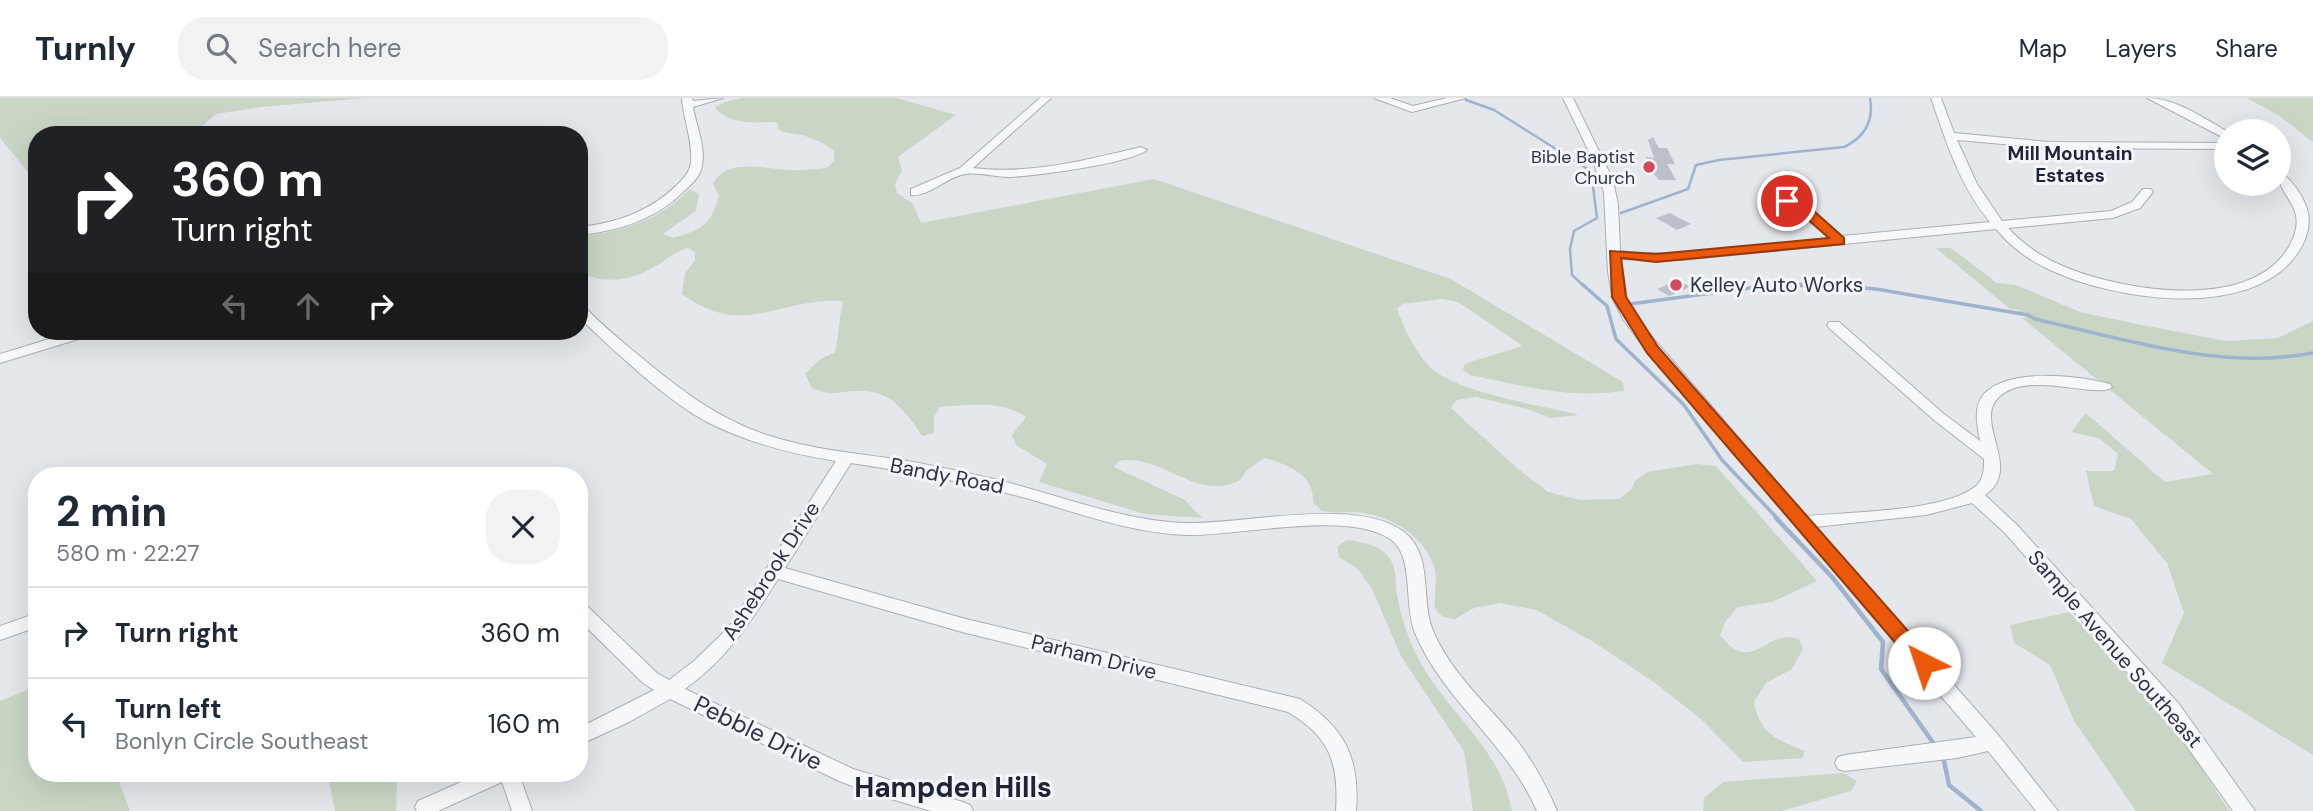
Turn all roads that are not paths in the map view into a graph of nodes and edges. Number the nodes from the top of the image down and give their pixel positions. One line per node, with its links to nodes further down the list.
1 (718, 98): 9 (street)
2 (1046, 98): 14 (street)
3 (1379, 98): 8 (street)
4 (1461, 98): 8 (street)
5 (1568, 98): 22 (street)
6 (1936, 98): 11 (street)
7 (2152, 98): 10 (street)
8 (1439, 100)
9 (687, 102): 20 (street)
10 (2214, 128)
11 (1950, 136): 12 (street); 19 (street)
12 (2214, 146)
13 (1142, 150): 14 (street)
14 (964, 170): 16 (street)
15 (2291, 190): 19 (street)
16 (915, 192)
17 (2147, 192): 19 (street)
18 (1779, 197): 21 (street)
19 (1999, 225): 21 (street)
20 (588, 230)
21 (1840, 241): 22 (street)
22 (1614, 254): 31 (street)
23 (588, 317): 29 (street, Bandy Road)
24 (1834, 325): 28 (street)
25 (61, 340): 26 (street)
26 (0, 359)
27 (2105, 387): 28 (street)
28 (1990, 456): 30 (street)
29 (845, 460): 32 (street, Ashebrook Drive); 46 (street, Bandy Road)
30 (1975, 496): 31 (street); 48 (street, Sample Avenue Southeast)
31 (1802, 522): 38 (street)
32 (772, 572): 36 (street, Ashebrook Drive); 45 (street, Parham Drive)
33 (588, 618): 36 (street, Pebble Drive)
34 (28, 623): 35 (street)
35 (0, 632)
36 (670, 690): 37 (street, Ashebrook Drive); 44 (street, Pebble Drive)
37 (588, 733)
38 (1992, 742): 39 (street); 47 (street)
39 (1845, 763)
40 (481, 782): 42 (street)
41 (512, 782): 43 (street)
42 (425, 807)
43 (522, 811)
44 (963, 811)
45 (1346, 811)
46 (1547, 811)
47 (2048, 811)
48 (2245, 811)

